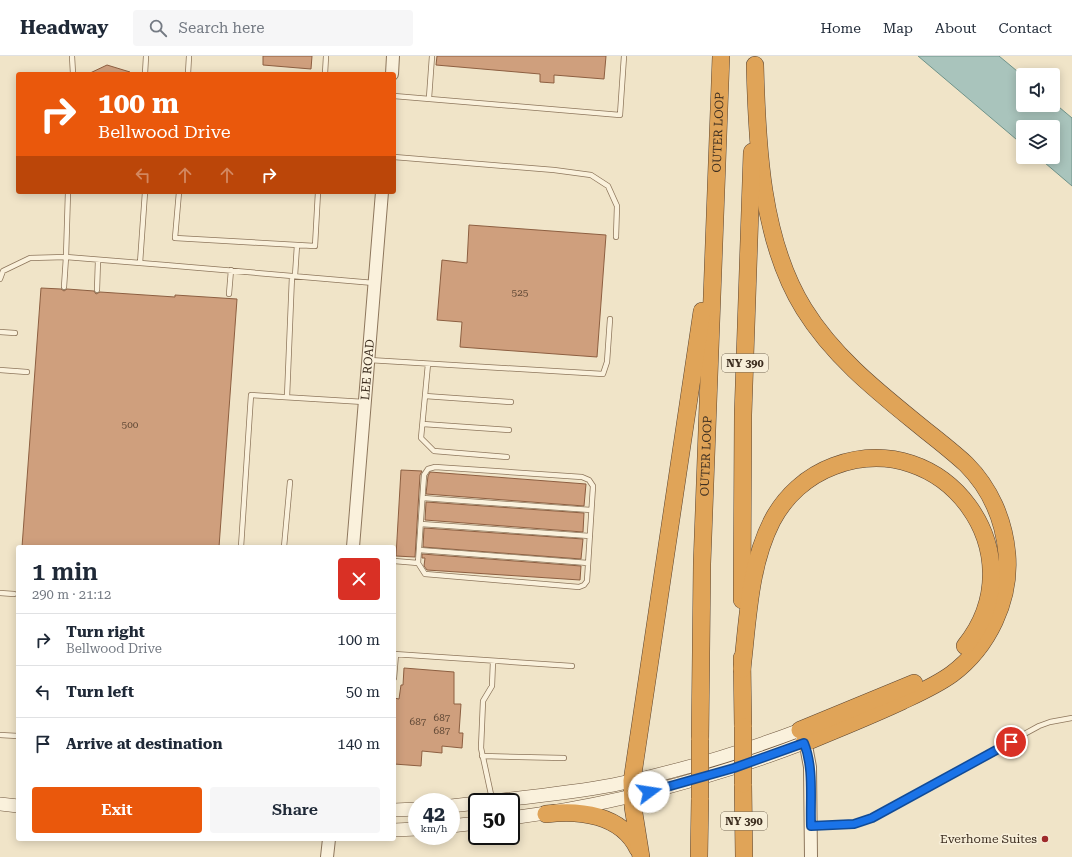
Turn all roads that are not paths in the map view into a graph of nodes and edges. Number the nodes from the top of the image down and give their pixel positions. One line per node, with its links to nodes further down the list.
1 (72, 56): 10 (lane)
2 (146, 56): 11 (lane)
3 (189, 56): 12 (lane)
4 (326, 56): 13 (lane)
5 (393, 56): 14 (street)
6 (432, 56): 16 (lane)
7 (624, 56): 16 (lane)
8 (721, 56): 23 (highway, OUTER LOOP / NY 390)
9 (755, 61): 67 (highway, NY 390); 71 (highway)
10 (73, 72)
11 (145, 72)
12 (188, 72)
13 (325, 72)
14 (392, 72)
15 (396, 96): 16 (lane)
16 (429, 98)
17 (396, 157): 24 (lane)
18 (68, 194): 26 (lane)
19 (145, 194): 28 (lane)
20 (179, 194): 25 (lane)
21 (318, 194): 25 (lane)
22 (382, 194): 32 (street, LEE ROAD)
23 (716, 194): 74 (highway); 89 (highway, OUTER LOOP / NY 390, bridge)
24 (616, 237)
25 (297, 245): 30 (lane)
26 (66, 258): 27 (lane); 31 (lane); 33 (lane)
27 (98, 260): 28 (lane); 34 (lane)
28 (140, 263): 29 (lane)
29 (231, 270): 30 (lane); 35 (lane)
30 (293, 276): 32 (lane); 44 (lane)
31 (0, 279)
32 (374, 283): 39 (street, LEE ROAD)
33 (64, 287)
34 (97, 290)
35 (229, 294)
36 (610, 319): 40 (lane)
37 (0, 332): 38 (lane)
38 (15, 333)
39 (368, 360): 40 (lane); 45 (street, LEE ROAD)
40 (428, 364): 43 (lane)
41 (0, 370): 42 (lane)
42 (27, 372)
43 (425, 396): 46 (lane); 47 (lane)
44 (287, 398): 45 (lane); 55 (lane)
45 (364, 402): 57 (street, LEE ROAD)
46 (511, 402)
47 (423, 424): 48 (lane); 49 (lane)
48 (509, 430)
49 (507, 457)
50 (290, 482): 56 (lane)
51 (423, 498): 52 (lane); 52 (lane); 53 (lane)
52 (592, 510): 54 (lane)
53 (421, 524): 54 (lane); 58 (lane)
54 (590, 536): 61 (lane)
55 (240, 545)
56 (284, 545)
57 (353, 545)
58 (419, 550): 60 (lane); 61 (lane)
59 (396, 561): 60 (lane)
60 (418, 563): 61 (lane)
61 (588, 563)
62 (0, 593): 63 (lane)
63 (14, 594)
64 (396, 654): 65 (lane)
65 (493, 660): 66 (lane); 72 (lane)
66 (572, 666)
67 (742, 669): 71 (highway); 90 (highway, NY 390, bridge)
68 (1072, 718): 83 (lane)
69 (0, 735): 70 (lane)
70 (16, 736)
71 (802, 736): 74 (main road); 83 (street)
72 (482, 756): 73 (lane); 75 (lane)
73 (564, 758)
74 (632, 788): 76 (main road); 81 (main road); 88 (highway)
75 (487, 793)
76 (520, 798)
77 (0, 804): 78 (main road)
78 (16, 806)
79 (408, 809): 80 (main road)
80 (396, 810)
81 (546, 814): 82 (main road); 88 (highway)
82 (520, 817)
83 (811, 826): 91 (street)
84 (408, 829): 85 (main road)
85 (396, 830)
86 (329, 841): 87 (street)
87 (328, 857)
88 (641, 857)
89 (699, 857)
90 (744, 857)
91 (811, 857)

